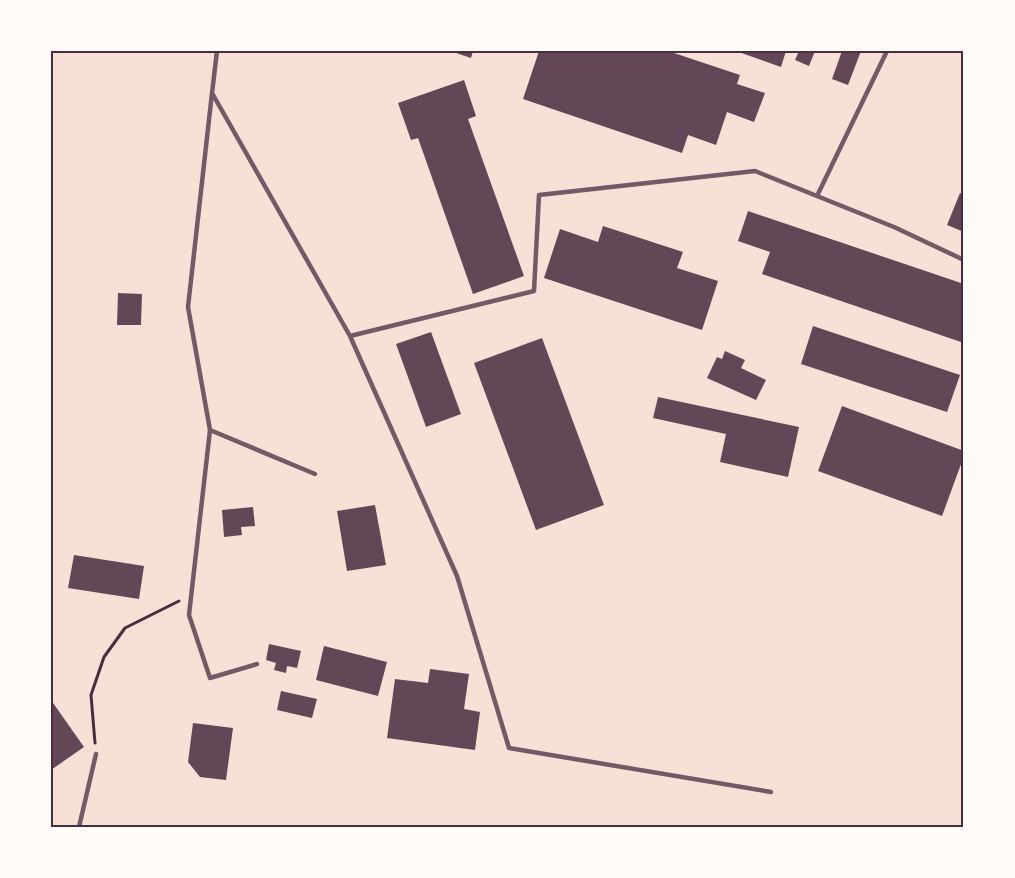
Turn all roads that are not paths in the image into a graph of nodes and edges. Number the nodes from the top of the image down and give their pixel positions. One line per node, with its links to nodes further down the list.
1 (217, 51): 3 (lane)
2 (887, 51): 4 (lane)
3 (212, 93): 6 (lane); 7 (lane)
4 (816, 195): 5 (lane); 6 (lane)
5 (964, 260)
6 (350, 336): 11 (lane)
7 (210, 430): 8 (lane); 9 (lane)
8 (315, 474)
9 (257, 664)
10 (96, 754): 12 (lane)
11 (771, 792)
12 (79, 827)

